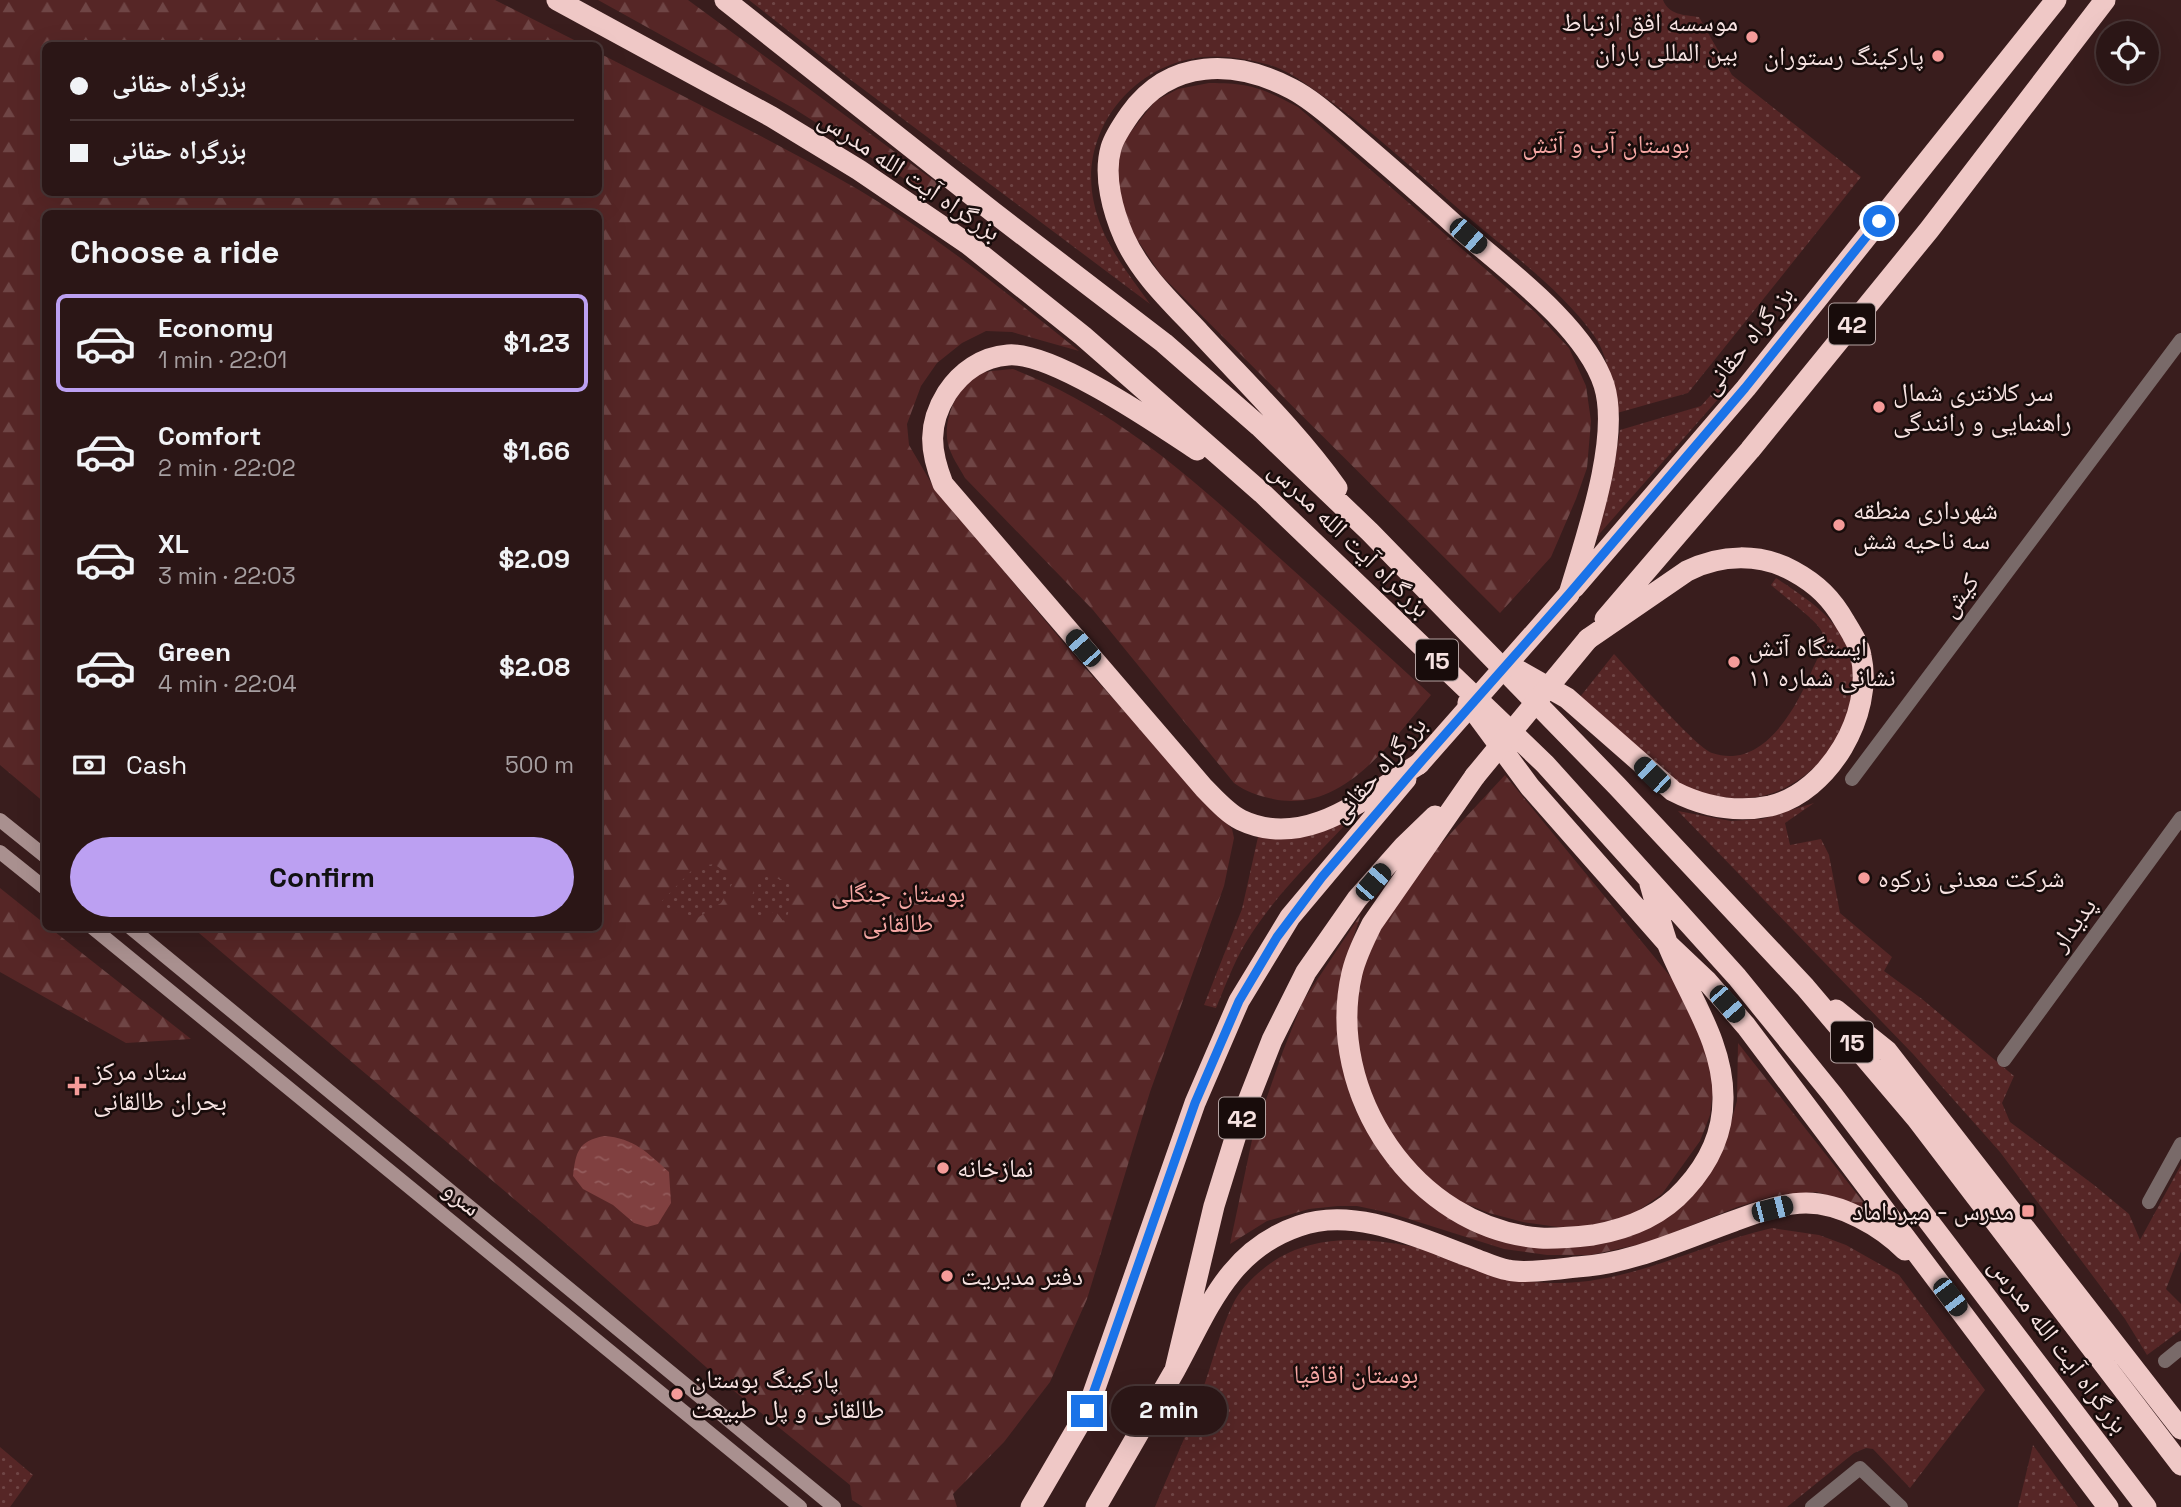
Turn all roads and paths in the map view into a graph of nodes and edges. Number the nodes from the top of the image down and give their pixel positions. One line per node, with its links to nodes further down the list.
1 (557, 0): 6 (highway, بزرگراه آیت الله مدرس / 15)
2 (725, 0): 7 (highway, بزرگراه آیت الله مدرس / 15)
3 (2056, 0): 8 (highway, بزرگراه حقانی / 42)
4 (2105, 0): 9 (highway, 42)
5 (2181, 340): 14 (street, کیش)
6 (1262, 493): 11 (highway, بزرگراه آیت الله مدرس / 15); 12 (highway)
7 (1370, 533): 8 (highway); 10 (highway, بزرگراه آیت الله مدرس / 15)
8 (1569, 594): 12 (highway, بزرگراه حقانی / 42, bridge)
9 (1588, 639): 10 (highway); 13 (highway, 42, bridge)
10 (1485, 652): 24 (highway, بزرگراه آیت الله مدرس / 15)
11 (1436, 659): 19 (highway, بزرگراه آیت الله مدرس / 15); 23 (highway)
12 (1419, 764): 36 (highway, بزرگراه حقانی / 42)
13 (1475, 776): 23 (highway); 31 (highway, 42)
14 (1852, 779)
15 (2181, 818): 25 (street, پدیدار)
16 (0, 820): 18 (street)
17 (0, 852): 20 (street)
18 (42, 854)
19 (1648, 878): 23 (highway); 41 (highway, بزرگراه آیت الله مدرس / 15)
20 (42, 886)
21 (97, 931): 34 (street, سرو)
22 (135, 931): 35 (street, سرو)
23 (1668, 944): 28 (highway)
24 (1805, 987): 32 (highway); 33 (highway, بزرگراه آیت الله مدرس / 15)
25 (2004, 1060)
26 (2181, 1144): 27 (street)
27 (2149, 1202)
28 (1950, 1297): 31 (highway); 40 (highway)
29 (2181, 1348): 30 (street)
30 (2165, 1361)
31 (1175, 1370): 37 (highway, 42)
32 (2181, 1429)
33 (2181, 1465)
34 (800, 1507)
35 (834, 1507)
36 (1031, 1507)
37 (1096, 1507)
38 (1812, 1507): 39 (street)
39 (1901, 1507)
40 (2108, 1507)
41 (2146, 1507)

